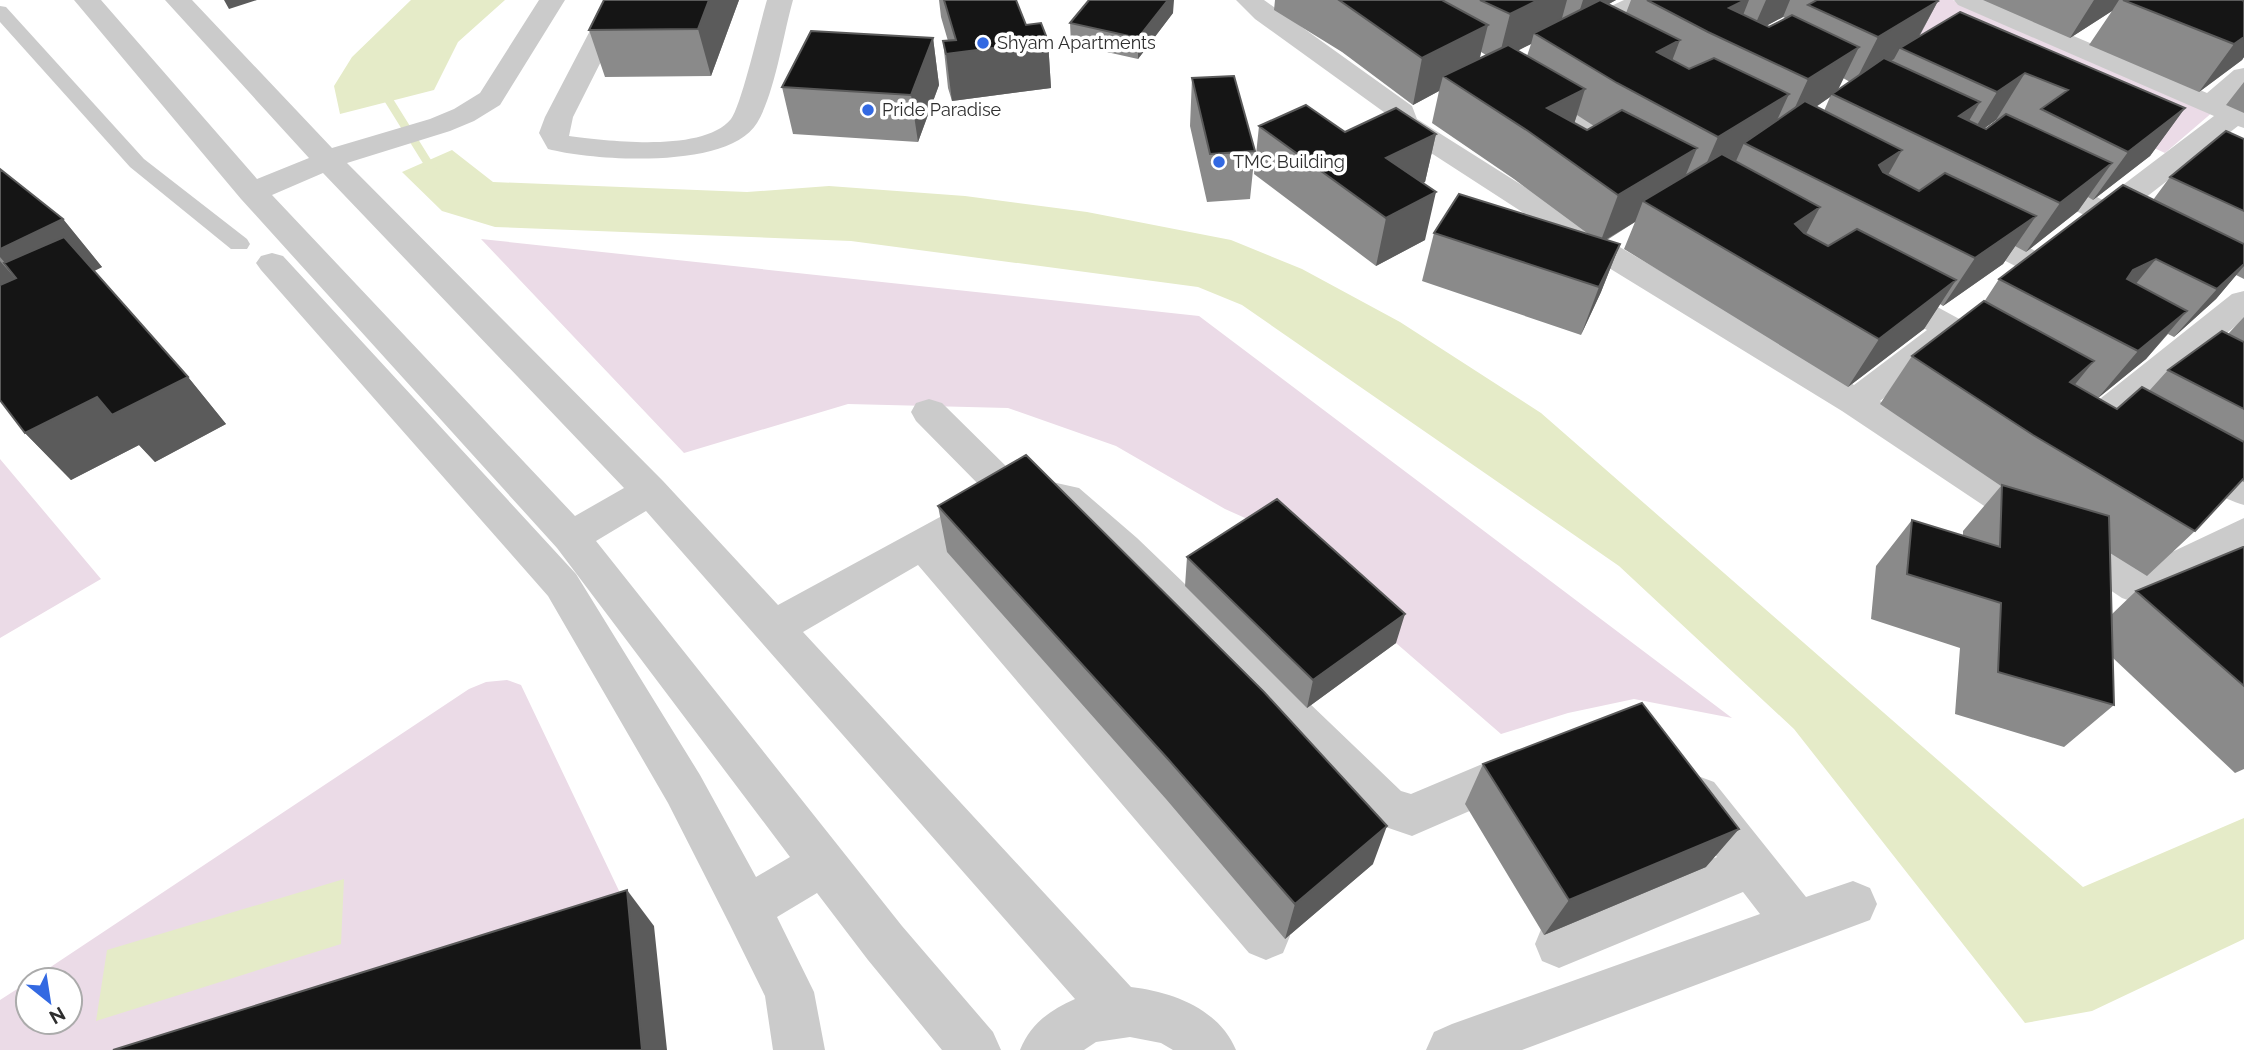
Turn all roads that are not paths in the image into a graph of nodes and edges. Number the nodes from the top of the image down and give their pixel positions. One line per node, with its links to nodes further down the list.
1 (87, 0): 23 (street)
2 (178, 0): 19 (street)
3 (552, 0): 19 (street)
4 (619, 0): 5 (street)
5 (779, 0)
6 (1644, 0): 10 (street)
7 (1967, 0): 13 (street)
8 (1261, 2): 35 (street)
9 (0, 11): 26 (lane)
10 (1571, 23): 12 (street); 14 (street)
11 (2101, 32): 13 (street)
12 (1618, 47)
13 (2077, 47): 17 (street)
14 (1546, 48)
15 (2244, 76): 17 (street)
16 (1508, 79): 18 (street)
17 (2230, 112): 25 (street)
18 (1608, 140): 20 (street); 21 (street)
19 (337, 157): 23 (street); 39 (street)
20 (1577, 157)
21 (1654, 164)
22 (2020, 171): 25 (street)
23 (252, 192): 34 (street)
24 (1936, 212): 25 (street)
25 (2107, 222)
26 (255, 253): 34 (street)
27 (1861, 280): 29 (street)
28 (2236, 292): 31 (street)
29 (1962, 320): 32 (street); 35 (street)
30 (2152, 333): 31 (street)
31 (2185, 350): 33 (street); 37 (street)
32 (2022, 368)
33 (2221, 368)
34 (402, 381): 43 (street); 51 (street)
35 (1855, 402): 42 (street)
36 (929, 412): 41 (street)
37 (2064, 440)
38 (2162, 447): 40 (street)
39 (650, 491): 43 (street); 45 (street)
40 (2244, 491)
41 (1011, 494): 44 (street); 46 (street)
42 (2244, 533)
43 (571, 537): 48 (street)
44 (923, 544): 45 (street); 53 (street)
45 (774, 628): 55 (street)
46 (1547, 757)
47 (1671, 763): 49 (street)
48 (823, 863): 51 (street); 57 (street)
49 (1753, 865): 52 (street); 54 (street)
50 (1853, 904): 52 (street)
51 (747, 909): 56 (street)
52 (1798, 925): 60 (street)
53 (1266, 936)
54 (1559, 944)
55 (1119, 1011): 58 (street); 59 (street)
56 (799, 1050)
57 (975, 1050)
58 (1046, 1050)
59 (1210, 1050)
60 (1452, 1050)

